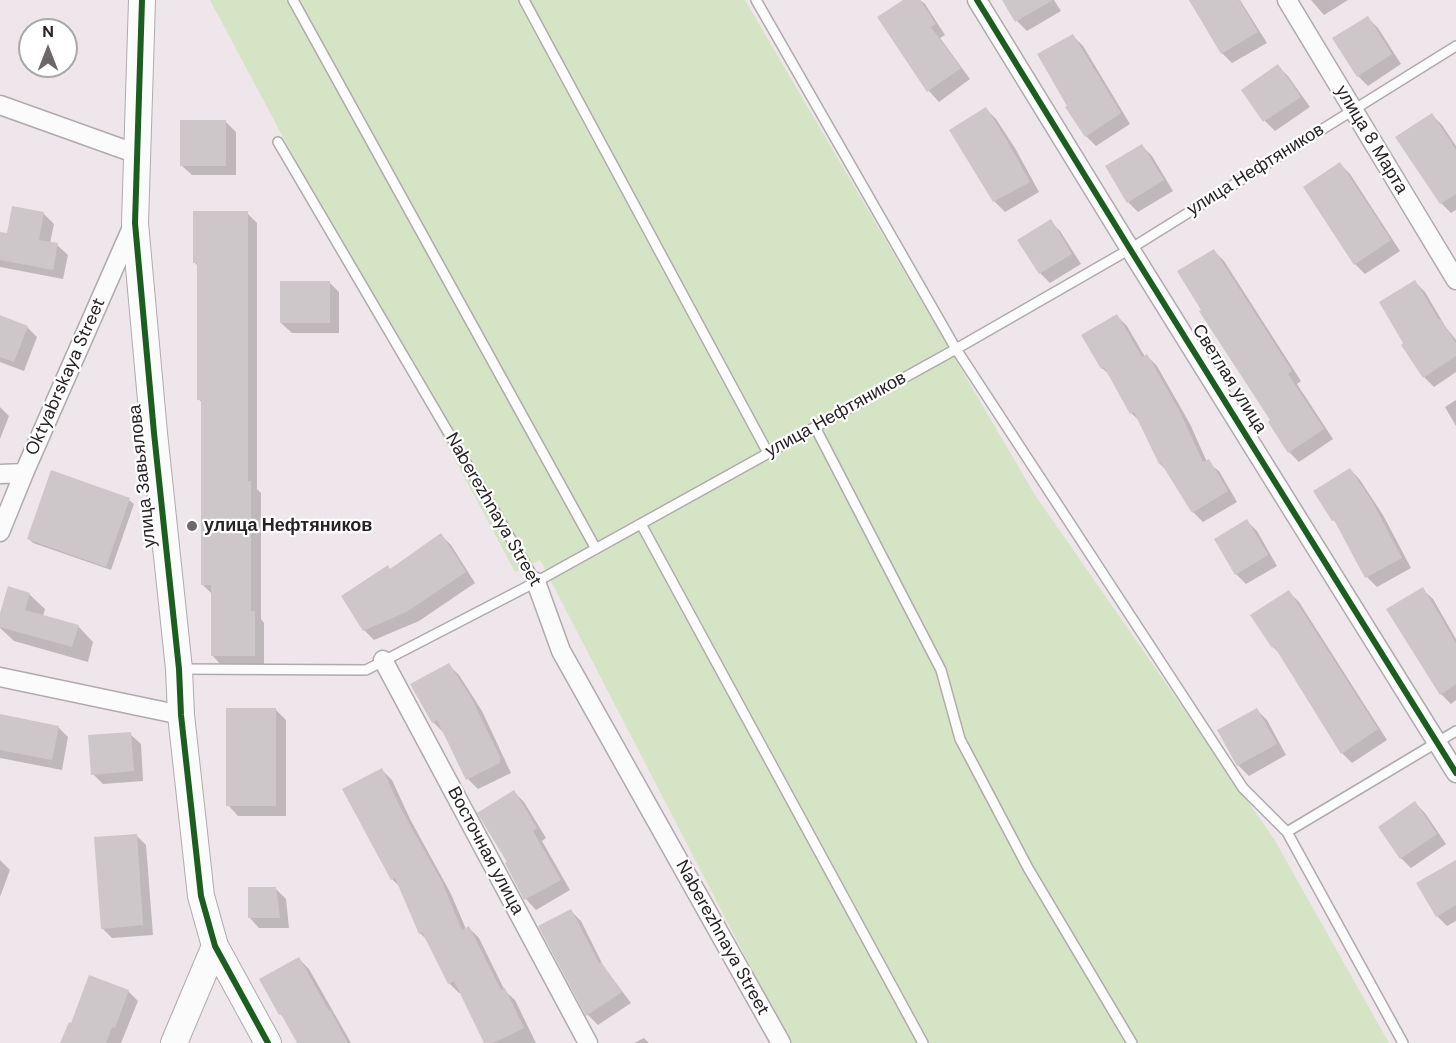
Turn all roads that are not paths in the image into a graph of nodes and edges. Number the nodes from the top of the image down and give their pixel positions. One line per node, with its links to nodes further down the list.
1 (142, 0): 11 (street, улица Завьялова)
2 (293, 0): 22 (lane)
3 (524, 0): 17 (lane)
4 (756, 0): 15 (lane)
5 (978, 0): 13 (street, Светлая улица)
6 (1287, 0): 9 (street, улица 8 Марта)
7 (1456, 45): 9 (lane, улица Нефтяников)
8 (0, 105): 11 (street)
9 (1353, 110): 13 (lane, улица Нефтяников); 14 (street, улица 8 Марта)
10 (278, 142): 23 (lane, Naberezhnaya Street)
11 (137, 154): 12 (street, улица Завьялова)
12 (135, 223): 18 (street, Oktyabrskaya Street); 25 (street, улица Завьялова)
13 (1130, 249): 15 (lane, улица Нефтяников); 29 (street, Светлая улица)
14 (1456, 280)
15 (956, 349): 16 (lane, улица Нефтяников); 31 (lane)
16 (815, 427): 17 (lane, улица Нефтяников); 38 (lane)
17 (768, 453): 20 (lane, улица Нефтяников)
18 (24, 473): 19 (street); 21 (street, Oktyabrskaya Street)
19 (0, 474)
20 (641, 524): 22 (lane, улица Нефтяников); 37 (lane)
21 (0, 532)
22 (596, 549): 23 (lane, улица Нефтяников)
23 (536, 582): 24 (lane, улица Нефтяников); 36 (street, Naberezhnaya Street)
24 (383, 660): 25 (lane, улица Нефтяников); 35 (street, Восточная улица)
25 (179, 669): 27 (street, улица Завьялова)
26 (0, 677): 27 (street)
27 (181, 715): 32 (street, улица Завьялова)
28 (1456, 731): 29 (lane)
29 (1437, 742): 30 (street, Светлая улица); 31 (lane)
30 (1456, 773)
31 (1287, 832): 39 (lane)
32 (215, 946): 33 (street); 34 (street, улица Завьялова)
33 (174, 1043)
34 (268, 1043)
35 (588, 1043)
36 (781, 1043)
37 (923, 1043)
38 (1132, 1043)
39 (1403, 1043)

